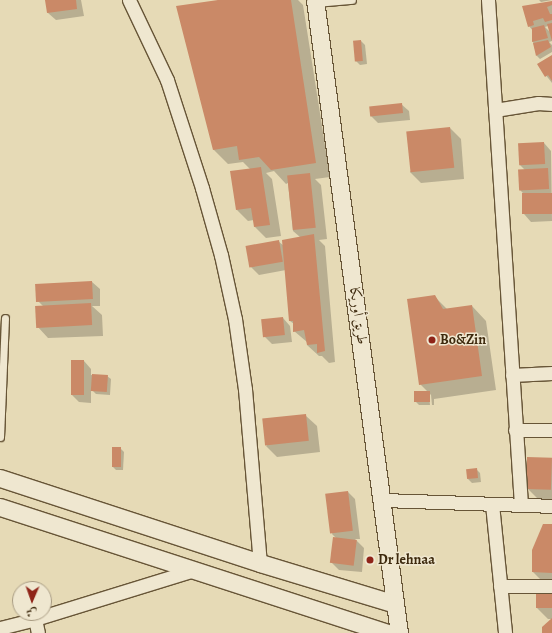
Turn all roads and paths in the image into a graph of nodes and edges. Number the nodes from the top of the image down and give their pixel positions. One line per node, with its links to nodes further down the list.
1 (129, 0): 19 (street)
2 (352, 0): 4 (lane)
3 (488, 0): 6 (street)
4 (316, 1): 14 (street, طريق أوريكا)
5 (552, 104): 6 (street)
6 (495, 110): 9 (street)
7 (5, 318): 12 (lane)
8 (552, 373): 9 (street)
9 (512, 375): 10 (street)
10 (515, 430): 11 (street); 16 (street)
11 (552, 430)
12 (0, 437)
13 (0, 478): 19 (street)
14 (382, 500): 15 (street); 23 (street, طريق أوريكا)
15 (492, 504): 16 (street); 21 (street)
16 (521, 505): 17 (street)
17 (552, 506)
18 (0, 507): 20 (street)
19 (260, 563): 23 (street)
20 (191, 571): 24 (street); 29 (street)
21 (500, 586): 22 (street); 31 (street)
22 (552, 586)
23 (394, 604): 30 (street, طريق أوريكا)
24 (52, 613)
25 (26, 621): 27 (street)
26 (35, 621): 28 (street)
27 (0, 628)
28 (38, 633)
29 (387, 633)
30 (399, 633)
31 (505, 633)

